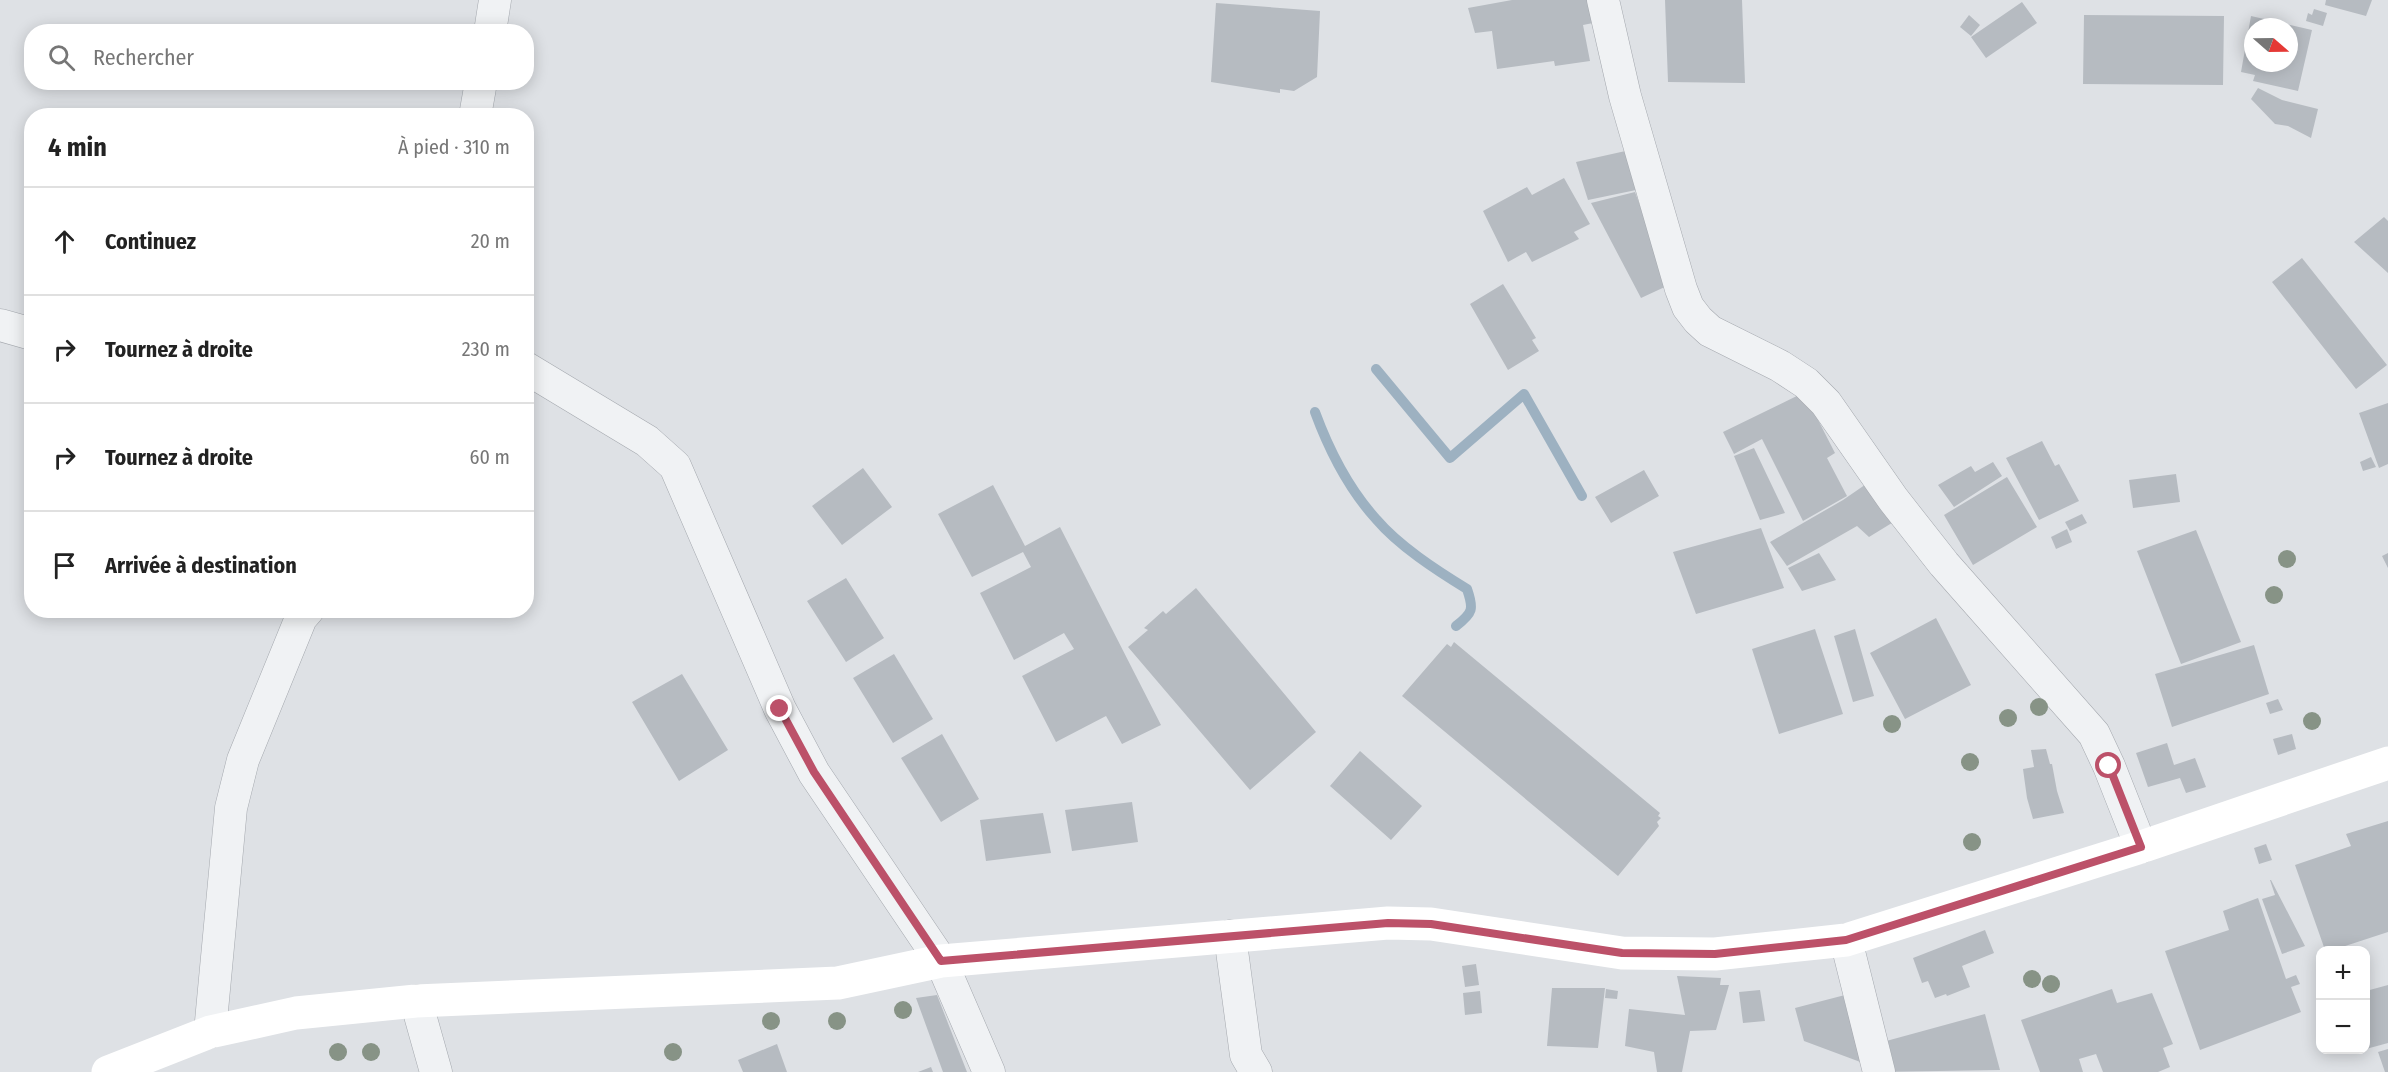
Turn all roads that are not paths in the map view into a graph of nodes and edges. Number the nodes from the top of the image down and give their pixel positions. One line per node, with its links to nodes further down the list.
1 (495, 0): 3 (street)
2 (1603, 0): 11 (street)
3 (491, 24)
4 (480, 90): 5 (street)
5 (476, 108)
6 (0, 325): 7 (street)
7 (24, 332)
8 (534, 373): 14 (street)
9 (301, 618): 16 (street)
10 (2388, 763): 11 (main road)
11 (2141, 847): 13 (main road)
12 (1230, 936): 13 (main road); 14 (main road); 20 (street)
13 (1846, 940): 21 (street)
14 (941, 961): 15 (main road); 19 (street)
15 (416, 1001): 16 (main road); 18 (street)
16 (210, 1032): 17 (main road)
17 (108, 1072)
18 (436, 1072)
19 (989, 1072)
20 (1256, 1072)
21 (1878, 1072)

